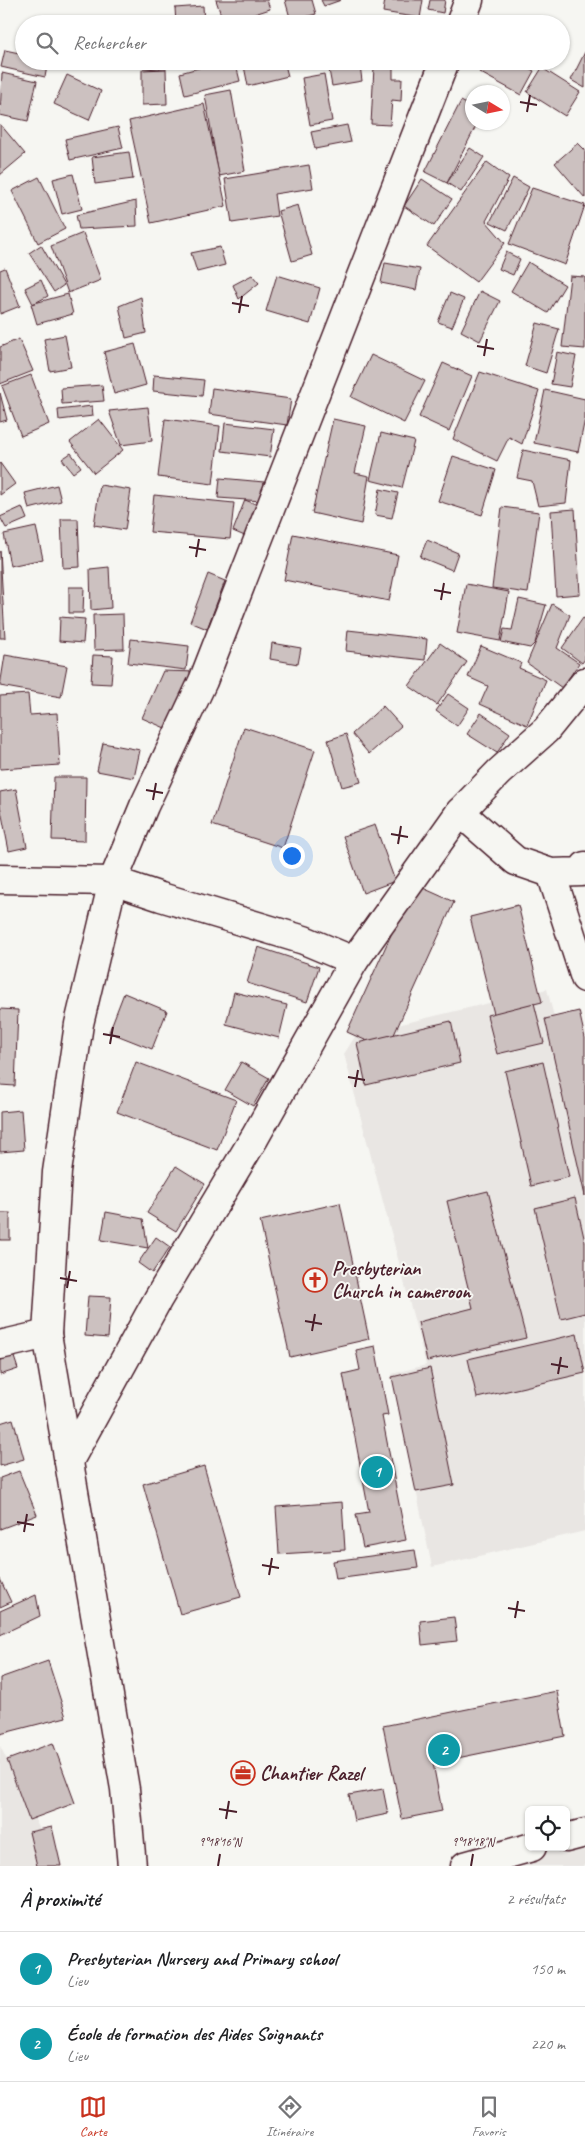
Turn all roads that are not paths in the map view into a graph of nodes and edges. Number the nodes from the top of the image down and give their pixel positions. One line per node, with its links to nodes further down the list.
1 (469, 0): 2 (street)
2 (463, 15)
3 (441, 70): 11 (street)
4 (585, 682): 6 (street)
5 (585, 705): 6 (street)
6 (546, 730): 7 (street)
7 (460, 812): 9 (street); 12 (street)
8 (585, 866): 9 (street)
9 (552, 872): 13 (street)
10 (0, 879): 11 (street)
11 (113, 881): 12 (street); 14 (street)
12 (354, 961): 16 (street)
13 (585, 978)
14 (47, 1334): 15 (street); 16 (street)
15 (0, 1345)
16 (69, 1461): 20 (street)
17 (585, 1833): 18 (street)
18 (570, 1837)
19 (525, 1849): 21 (street)
20 (132, 1866)
21 (465, 1866)

